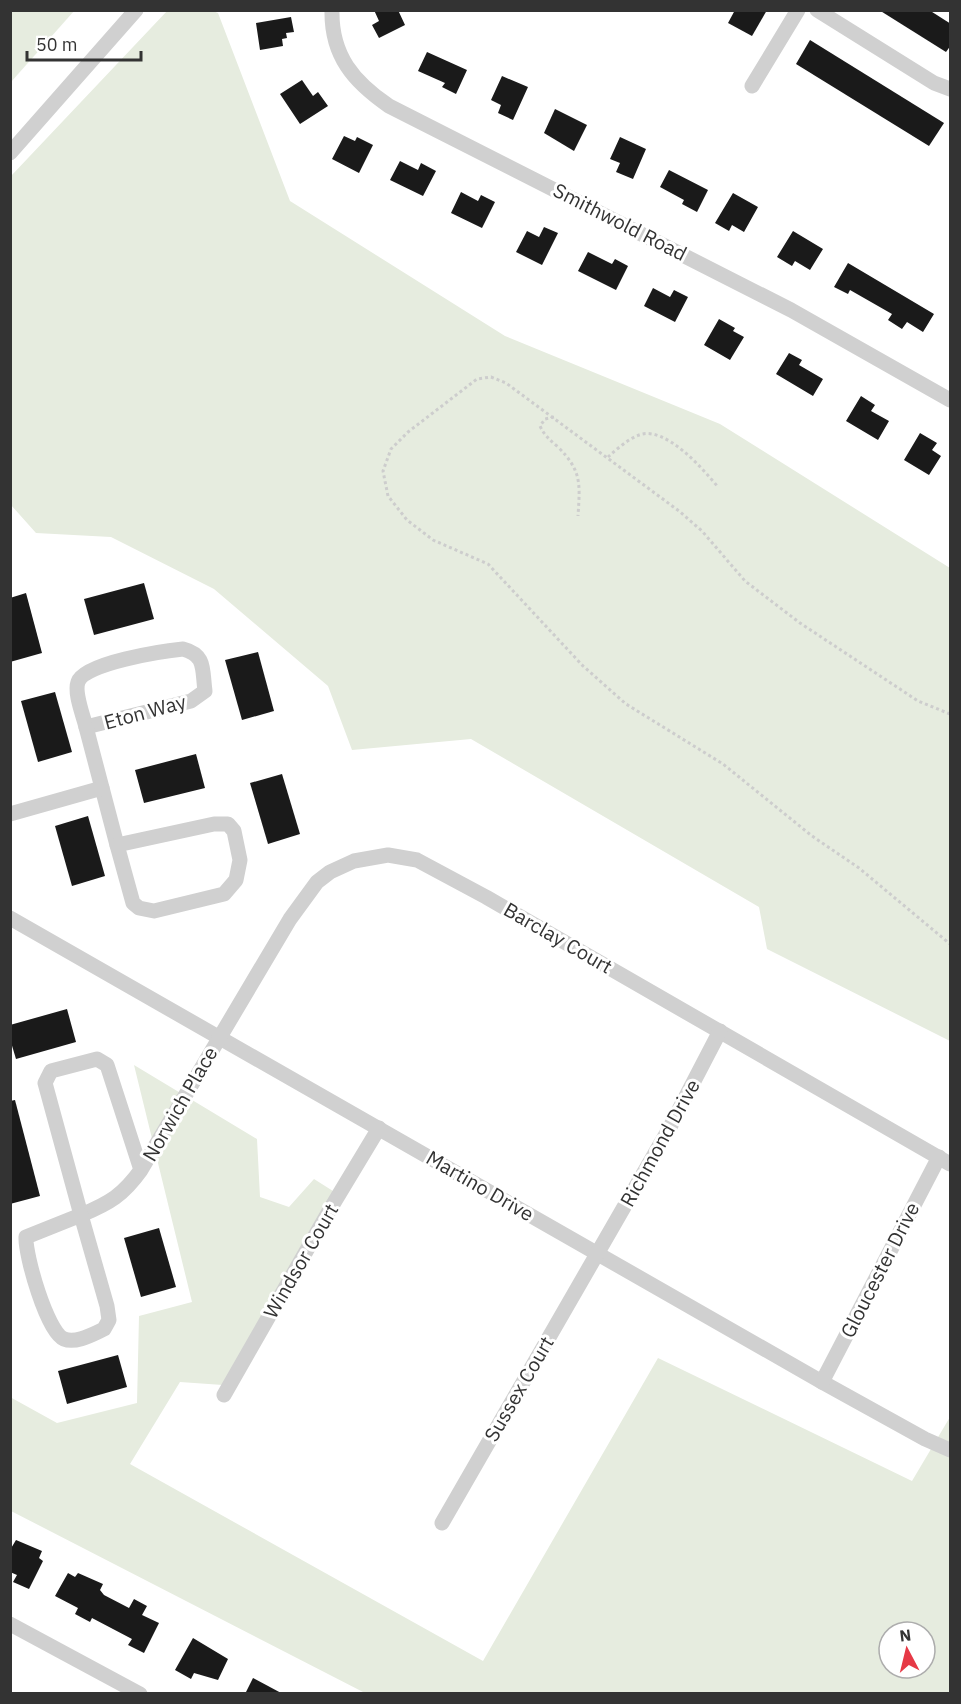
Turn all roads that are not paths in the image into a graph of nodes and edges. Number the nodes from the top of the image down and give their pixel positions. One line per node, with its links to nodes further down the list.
1 (136, 10): 7 (street)
2 (332, 10): 8 (street, Smithwold Road)
3 (798, 10): 5 (street)
4 (817, 10): 6 (street)
5 (752, 86)
6 (951, 89)
7 (15, 148)
8 (951, 400)
9 (86, 727): 9 (street, Eton Way); 10 (street, Eton Way)
10 (102, 788): 12 (street); 13 (street, Eton Way)
11 (10, 806): 12 (street)
12 (11, 813)
13 (117, 845): 13 (street, Eton Way)
14 (10, 918): 16 (street, Martino Drive)
15 (720, 1031): 16 (street, Barclay Court); 18 (street, Barclay Court); 21 (street, Richmond Drive)
16 (218, 1037): 17 (street, Martino Drive); 19 (street, Norwich Place)
17 (379, 1128): 21 (street, Martino Drive); 23 (street, Windsor Court)
18 (945, 1161): 22 (street, Gloucester Drive)
19 (141, 1170): 20 (street, Norwich Place); 20 (street, Norwich Place)
20 (81, 1215): 20 (street, Norwich Place)
21 (597, 1254): 22 (street, Martino Drive); 25 (street, Sussex Court)
22 (822, 1382): 24 (street, Martino Drive)
23 (224, 1395)
24 (951, 1450)
25 (442, 1523)
26 (10, 1624): 27 (street)
27 (140, 1694)

